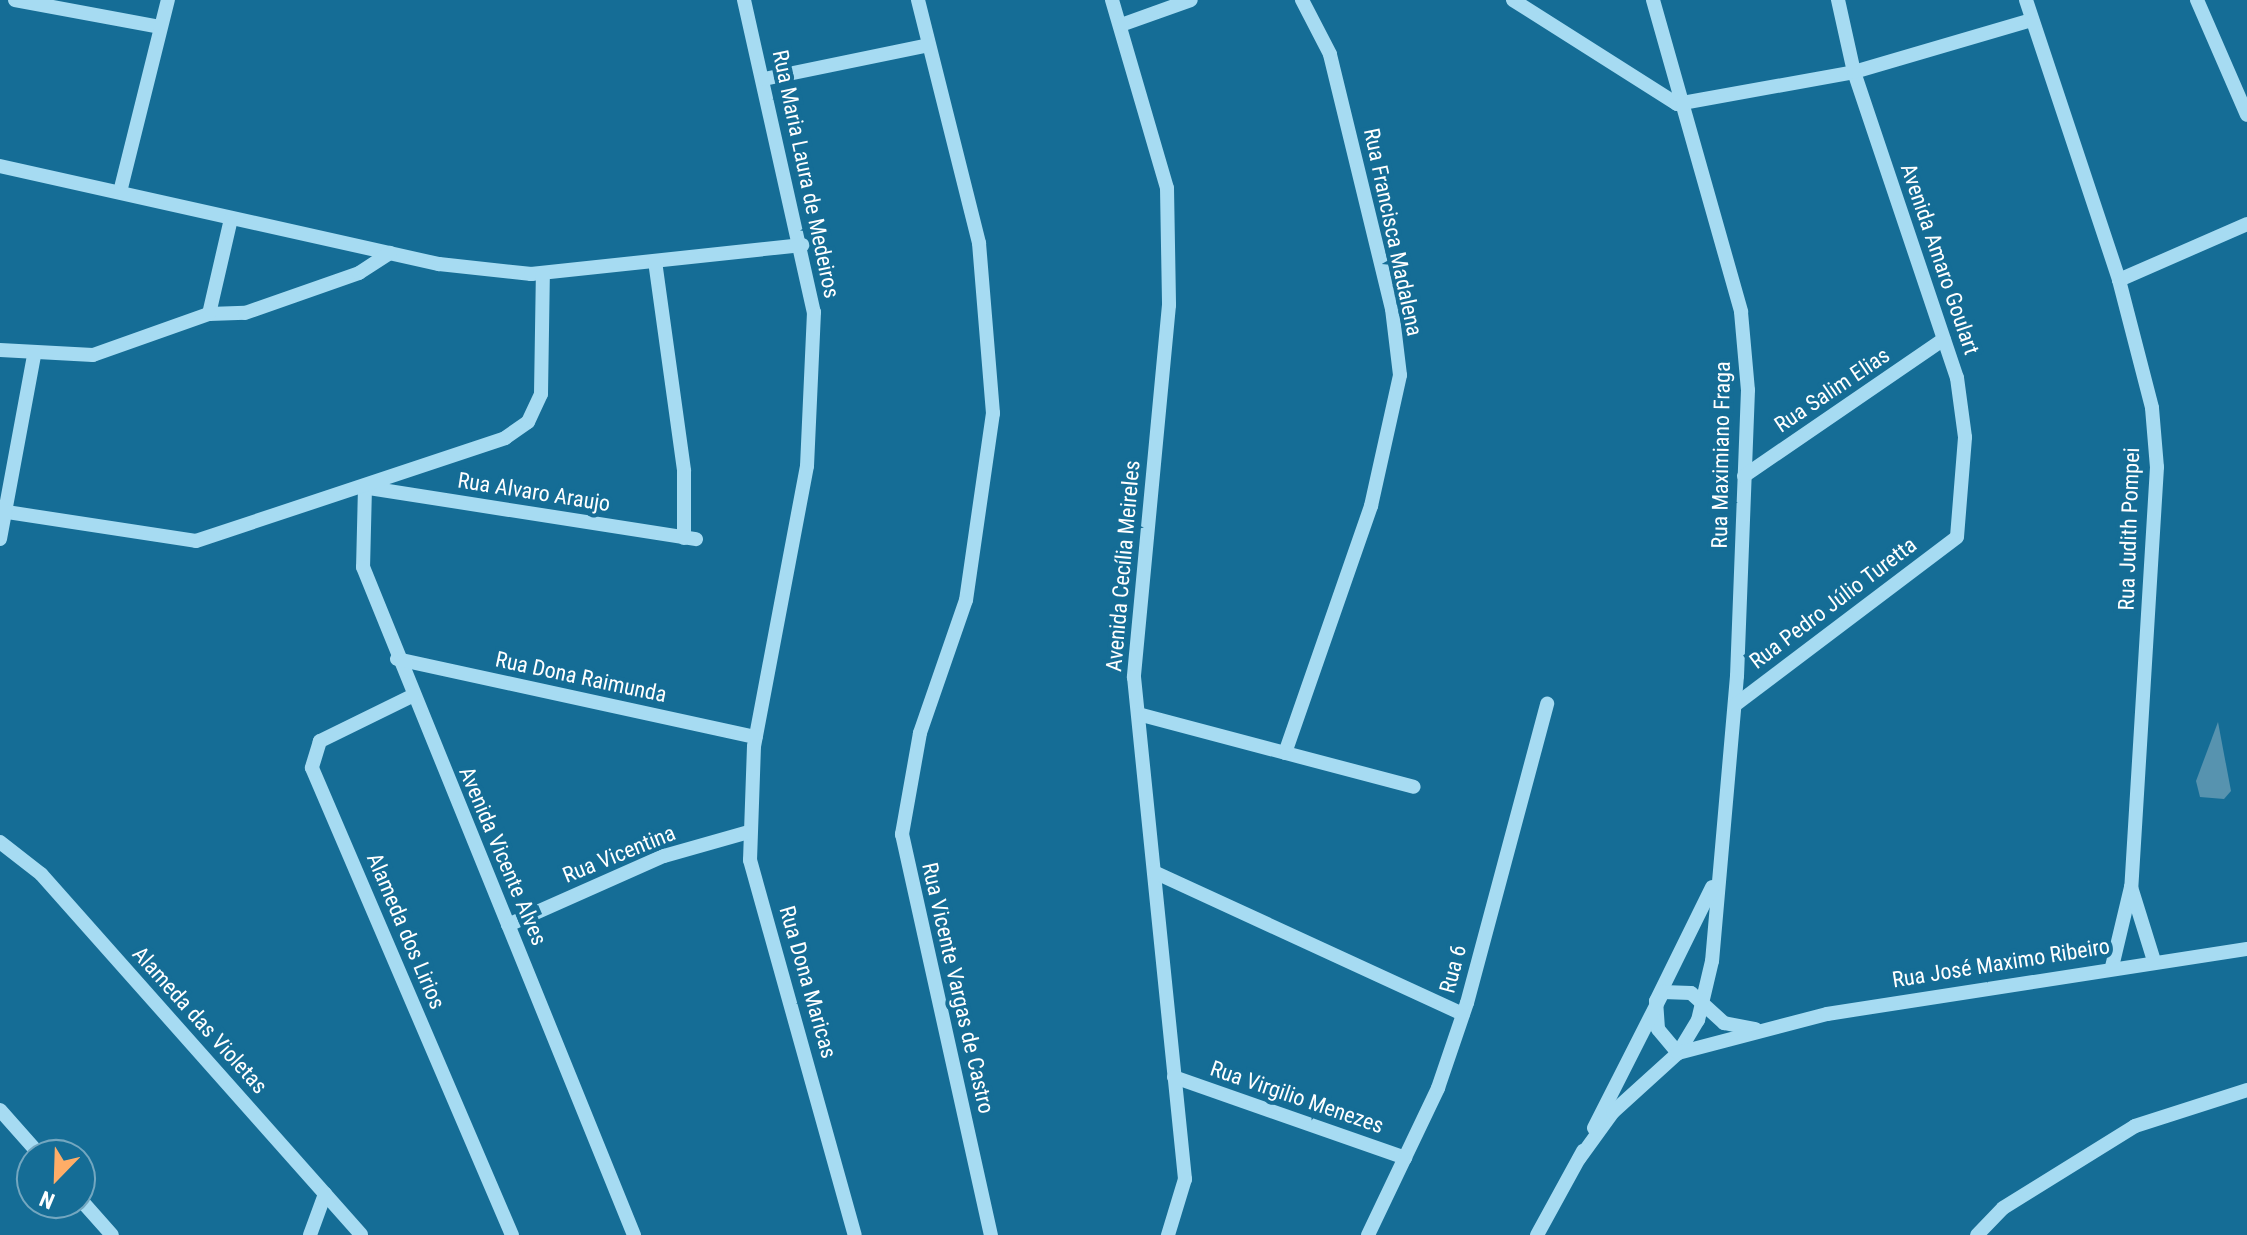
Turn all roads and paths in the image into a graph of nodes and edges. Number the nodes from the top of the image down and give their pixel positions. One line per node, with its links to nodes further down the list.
1 (15, 0): 15 (street)
2 (168, 0): 15 (street)
3 (744, 0): 18 (street, Rua Maria Laura de Medeiros)
4 (918, 0): 16 (street, Rua Vicente Vargas de Castro)
5 (1112, 0): 14 (street, Avenida Cecília Meireles)
6 (1191, 0): 14 (street)
7 (1302, 0): 45 (street, Rua Francisca Madalena)
8 (1513, 0): 19 (street)
9 (1653, 0): 19 (street, Rua Maximiano Fraga)
10 (1838, 0): 17 (street, Avenida Amaro Goulart)
11 (2026, 0): 13 (street, Rua Judith Pompei)
12 (2197, 0): 20 (street)
13 (2032, 20): 17 (street); 29 (street, Rua Judith Pompei)
14 (1121, 25): 43 (street, Avenida Cecília Meireles)
15 (160, 27): 22 (street)
16 (929, 45): 18 (street); 75 (street, Rua Vicente Vargas de Castro)
17 (1854, 72): 19 (street); 31 (street, Avenida Amaro Goulart)
18 (764, 79): 25 (street, Rua Maria Laura de Medeiros)
19 (1677, 104): 34 (street, Rua Maximiano Fraga)
20 (2247, 115)
21 (0, 166): 22 (street)
22 (120, 192): 23 (street)
23 (231, 219): 26 (street); 30 (street)
24 (2247, 224): 29 (street)
25 (802, 245): 27 (street); 44 (street, Rua Maria Laura de Medeiros)
26 (390, 253): 28 (street); 30 (street)
27 (655, 261): 28 (street); 35 (street, Rua Alvaro Araujo)
28 (543, 273): 35 (street)
29 (2119, 280): 51 (street, Rua Judith Pompei)
30 (209, 314): 33 (street)
31 (1944, 339): 34 (street, Rua Salim Elias); 37 (street, Avenida Amaro Goulart)
32 (0, 350): 33 (street)
33 (34, 355): 36 (street)
34 (1744, 476): 42 (street, Rua Maximiano Fraga)
35 (365, 487): 36 (street); 39 (street, Avenida Vicente Alves)
36 (3, 512): 38 (street)
37 (1957, 537): 42 (street, Rua Pedro Júlio Turetta)
38 (0, 539)
39 (397, 659): 40 (street, Avenida Vicente Alves); 44 (street, Rua Dona Raimunda)
40 (414, 695): 52 (street, Avenida Vicente Alves); 72 (street, Alameda dos Lirios)
41 (1547, 704): 58 (street, Rua 6)
42 (1735, 705): 50 (street, Rua Maximiano Fraga)
43 (1138, 714): 45 (street); 49 (street, Avenida Cecília Meireles)
44 (756, 737): 47 (street, Rua Dona Maricas)
45 (1285, 753): 46 (street)
46 (1414, 787)
47 (749, 832): 52 (street, Rua Vicentina); 74 (street, Rua Dona Maricas)
48 (0, 842): 67 (street, Alameda das Violetas)
49 (1154, 872): 58 (street); 61 (street, Avenida Cecília Meireles)
50 (1717, 875): 56 (street, Rua Maximiano Fraga); 57 (street, Rua Maximiano Fraga)
51 (2131, 887): 54 (street, Rua Judith Pompei); 55 (street, Rua Judith Pompei)
52 (508, 925): 73 (street, Avenida Vicente Alves)
53 (2247, 949): 54 (street, Rua José Maximo Ribeiro)
54 (2154, 961): 55 (street, Rua José Maximo Ribeiro)
55 (2112, 967): 59 (street, Rua José Maximo Ribeiro)
56 (1656, 1001): 57 (street, Rua José Maximo Ribeiro); 60 (street); 66 (street, Rua José Maximo Ribeiro)
57 (1703, 1003): 59 (street, Rua José Maximo Ribeiro); 60 (street, Rua Maximiano Fraga)
58 (1463, 1014): 65 (street, Rua 6)
59 (1764, 1030): 60 (street, Rua José Maximo Ribeiro)
60 (1678, 1053): 66 (street, Rua José Maximo Ribeiro)
61 (1174, 1077): 65 (street, Rua Virgilio Menezes); 76 (street, Avenida Cecília Meireles)
62 (2247, 1090): 79 (street)
63 (0, 1110): 64 (street)
64 (26, 1139)
65 (1405, 1158): 77 (street, Rua 6)
66 (1579, 1159): 78 (street, Rua José Maximo Ribeiro)
67 (325, 1194): 70 (street); 71 (street, Alameda das Violetas)
68 (96, 1217): 69 (street)
69 (112, 1235)
70 (310, 1235)
71 (361, 1235)
72 (512, 1235)
73 (634, 1235)
74 (855, 1235)
75 (991, 1235)
76 (1169, 1235)
77 (1368, 1235)
78 (1537, 1235)
79 (1977, 1235)

